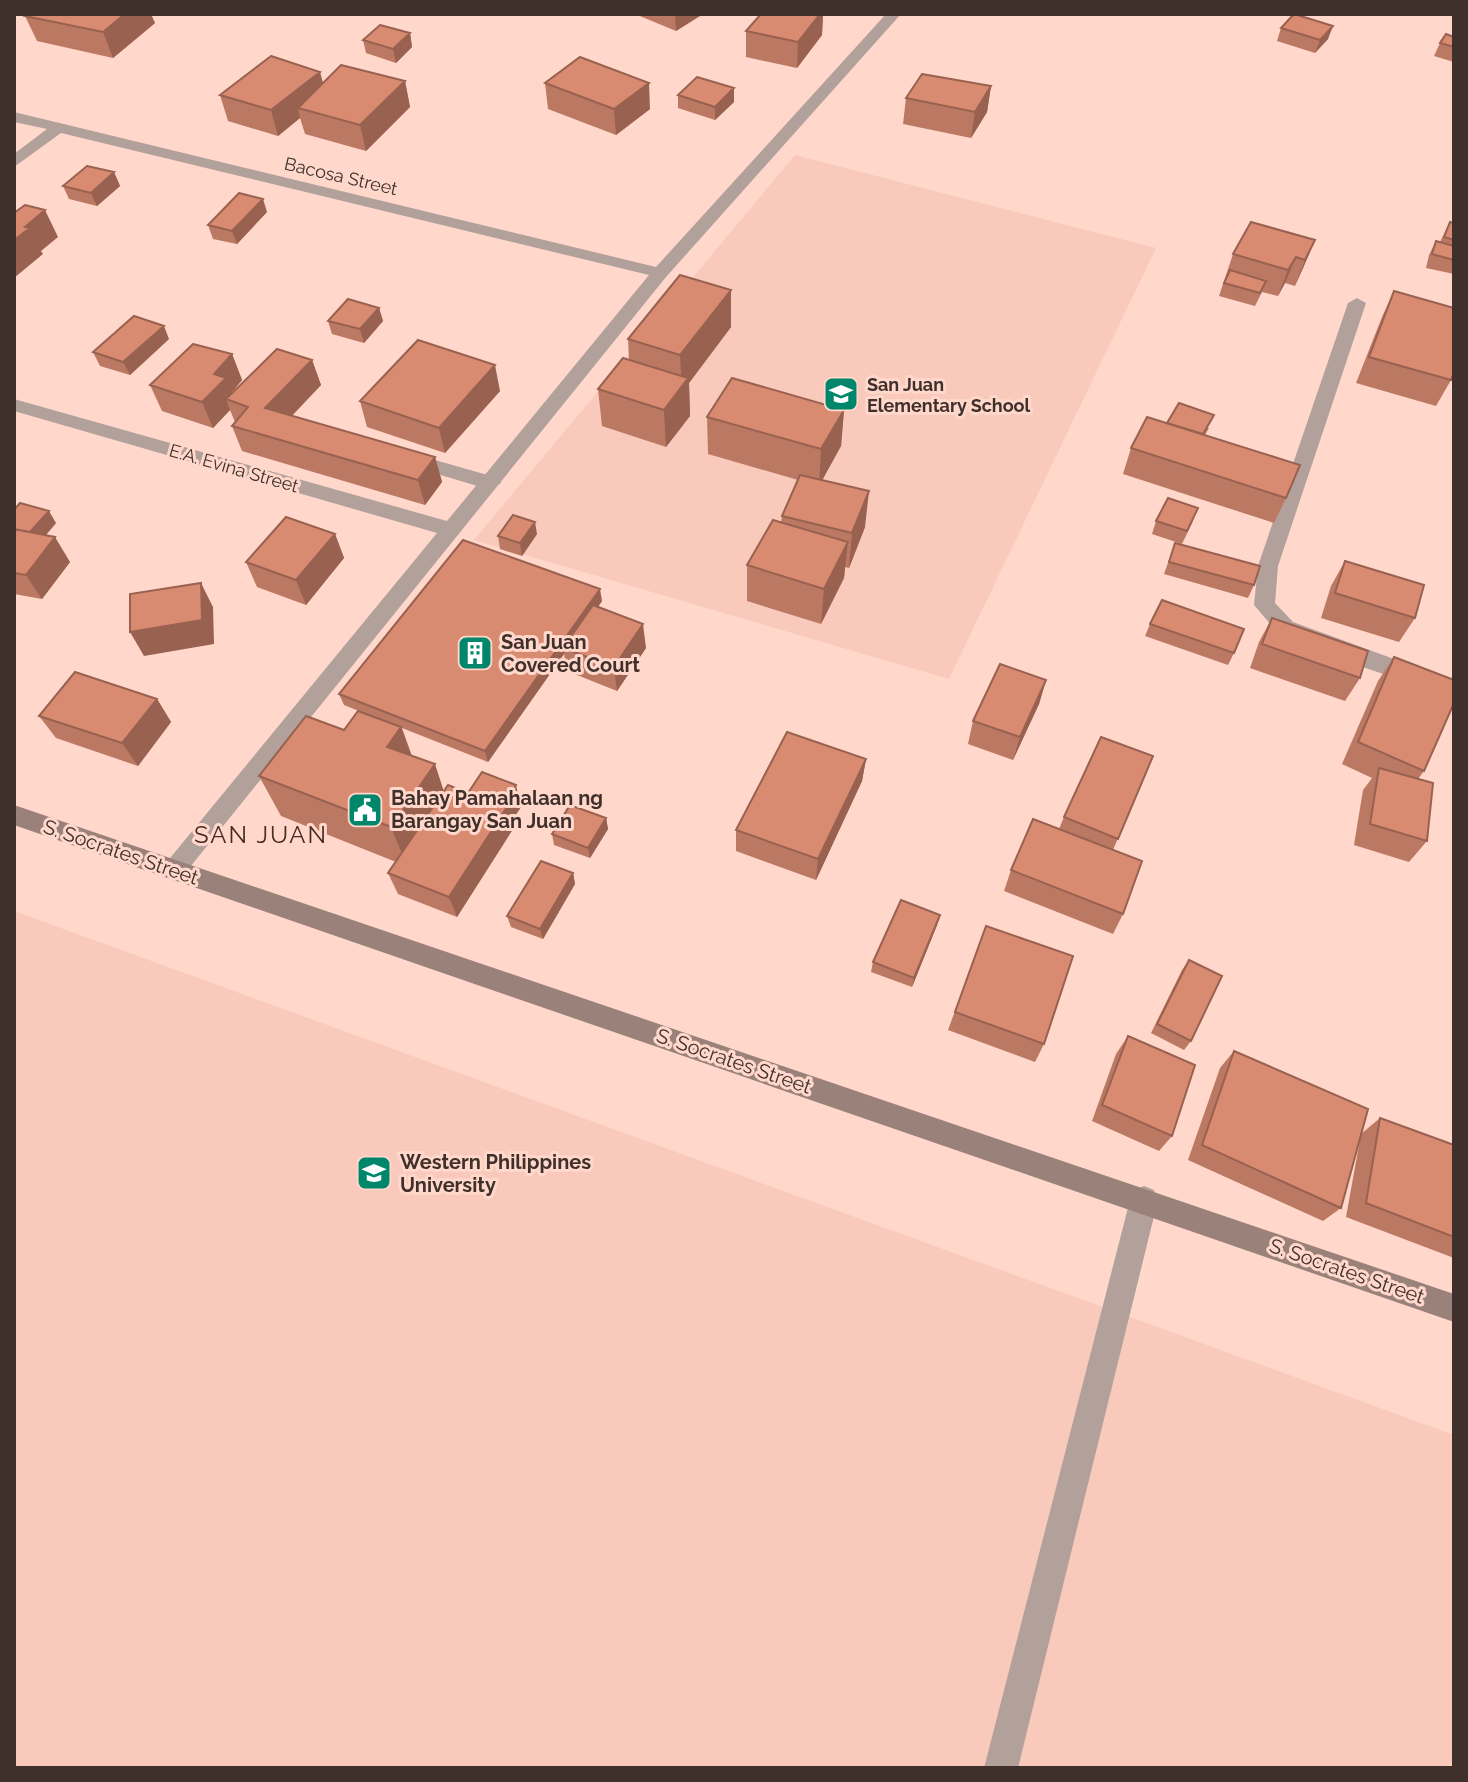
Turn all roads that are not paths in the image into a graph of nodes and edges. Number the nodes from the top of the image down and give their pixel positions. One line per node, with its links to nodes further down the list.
1 (894, 14): 5 (street)
2 (14, 117): 3 (street, Bacosa Street)
3 (58, 128): 4 (street); 5 (street, Bacosa Street)
4 (14, 162)
5 (660, 273): 9 (street)
6 (1357, 303): 11 (street)
7 (14, 405): 10 (street, E.A. Evina Street)
8 (389, 453): 9 (street)
9 (491, 483): 10 (street)
10 (453, 530): 13 (street)
11 (1454, 690)
12 (14, 815): 13 (street, S. Socrates Street)
13 (174, 870): 14 (street, S. Socrates Street)
14 (1144, 1200): 15 (street, S. Socrates Street); 16 (street)
15 (1454, 1308)
16 (1001, 1768)

